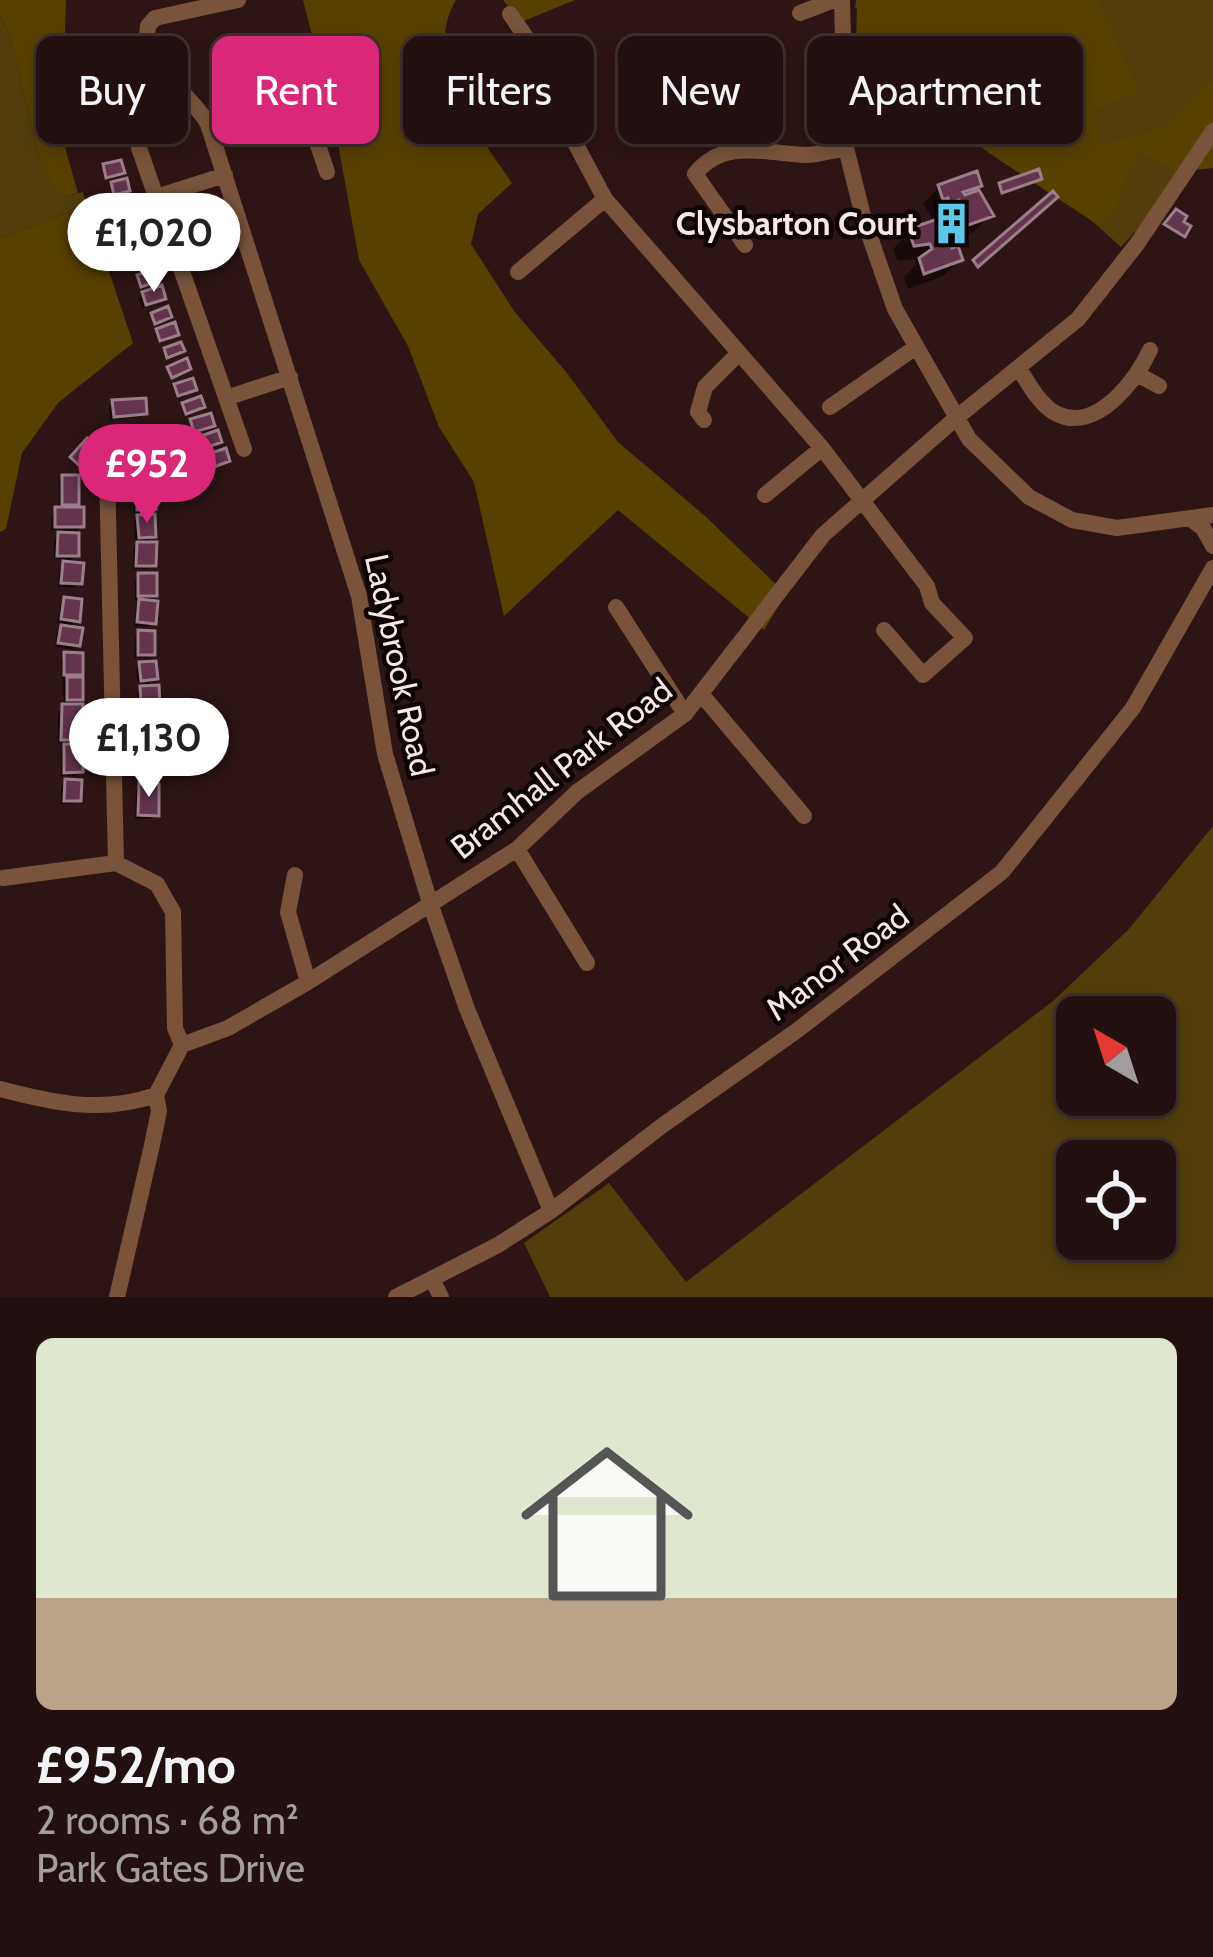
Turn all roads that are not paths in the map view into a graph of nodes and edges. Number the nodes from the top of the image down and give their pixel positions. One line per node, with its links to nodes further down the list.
1 (238, 0): 5 (street, Ladybrook Road)
2 (838, 0): 3 (street); 8 (street)
3 (800, 13)
4 (510, 14): 12 (street)
5 (208, 124): 9 (street); 10 (street, Ladybrook Road)
6 (1213, 131): 18 (street, Bramhall Park Road)
7 (139, 148): 11 (street)
8 (845, 148): 13 (street); 15 (street)
9 (327, 172)
10 (225, 175): 11 (street); 20 (street, Ladybrook Road)
11 (157, 197): 22 (street)
12 (605, 199): 14 (street); 17 (street)
13 (746, 245)
14 (518, 272)
15 (916, 347): 23 (street); 25 (street)
16 (1150, 350): 19 (street)
17 (739, 353): 26 (street); 28 (street)
18 (1020, 370): 24 (street); 25 (street, Bramhall Park Road)
19 (1137, 374): 21 (street); 24 (street)
20 (290, 376): 22 (street); 46 (street, Ladybrook Road)
21 (1159, 386)
22 (226, 398): 29 (street)
23 (830, 406)
24 (1096, 414): 27 (street)
25 (956, 418): 32 (street, Bramhall Park Road); 34 (street)
26 (704, 420)
27 (1106, 431)
28 (822, 448): 31 (street); 32 (street)
29 (244, 449)
30 (107, 471): 43 (street)
31 (765, 495)
32 (863, 499): 38 (street); 39 (street, Bramhall Park Road)
33 (1213, 515): 34 (street)
34 (1191, 519): 35 (street)
35 (1213, 546)
36 (1213, 568): 52 (street, Manor Road)
37 (616, 607): 40 (street)
38 (884, 630)
39 (702, 694): 40 (street, Bramhall Park Road); 41 (street)
40 (685, 715): 42 (street, Bramhall Park Road)
41 (804, 816)
42 (517, 849): 46 (street, Bramhall Park Road); 47 (street)
43 (116, 863): 45 (street); 49 (street)
44 (295, 875): 48 (street)
45 (3, 878)
46 (430, 903): 48 (street, Bramhall Park Road); 52 (street, Ladybrook Road)
47 (587, 963)
48 (308, 982): 49 (street, Bramhall Park Road)
49 (182, 1045): 51 (street)
50 (0, 1089): 51 (street)
51 (156, 1095): 54 (street)
52 (551, 1211): 53 (street, Manor Road)
53 (432, 1279): 55 (street, Manor Road); 56 (street)
54 (117, 1297)
55 (395, 1297)
56 (441, 1297)

